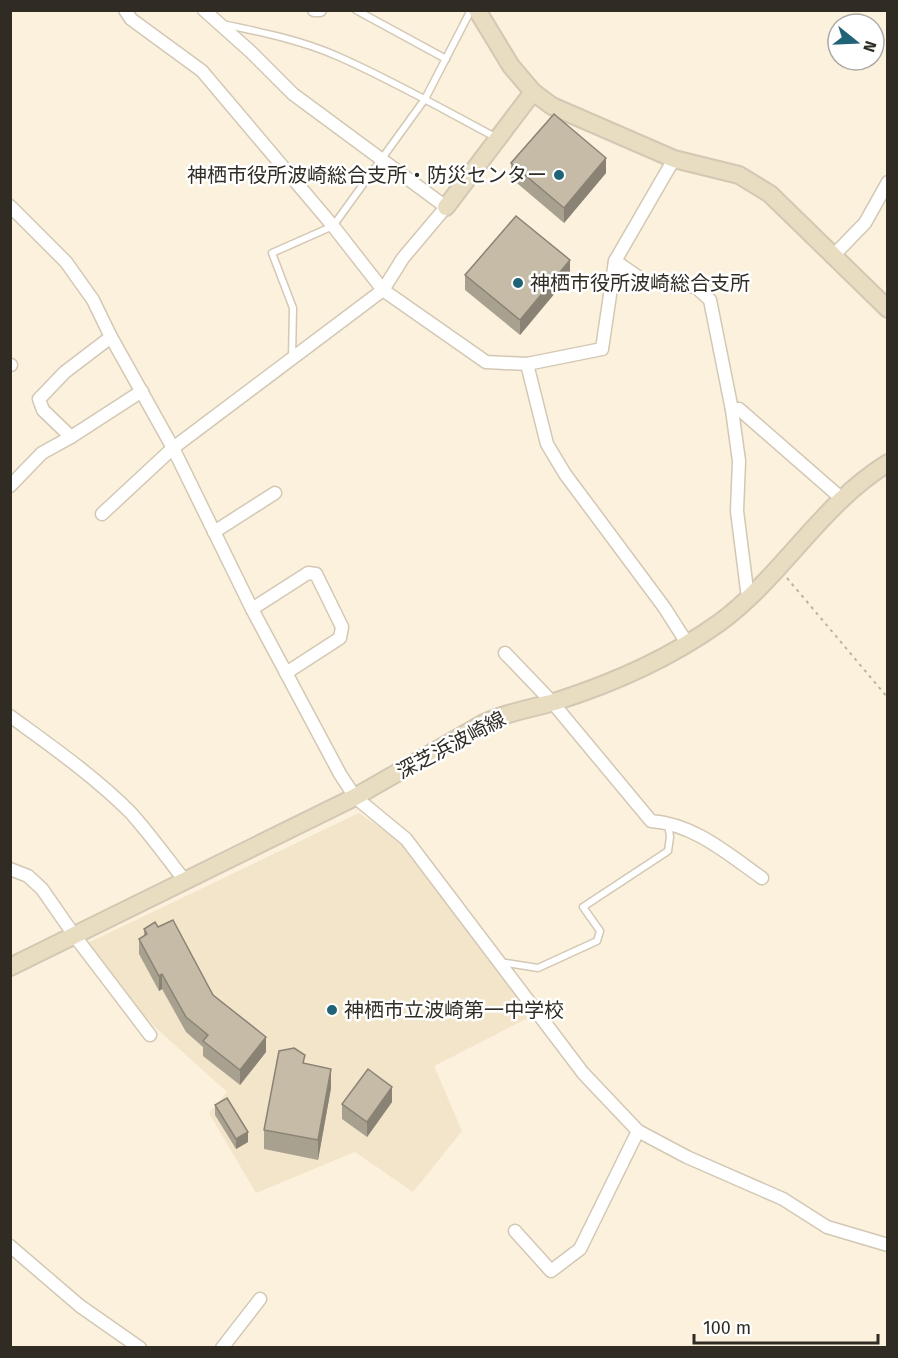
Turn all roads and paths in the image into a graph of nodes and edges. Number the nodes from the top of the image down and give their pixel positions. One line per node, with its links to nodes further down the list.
1 (125, 10): 18 (street)
2 (204, 10): 8 (street)
3 (314, 10): 4 (street)
4 (320, 10)
5 (356, 10): 9 (lane)
6 (471, 10): 9 (lane)
7 (477, 10): 10 (main road)
8 (219, 23): 11 (lane); 13 (street)
9 (446, 58): 11 (lane)
10 (533, 92): 12 (main road); 14 (main road)
11 (424, 99): 12 (lane); 13 (lane)
12 (498, 139): 17 (main road)
13 (380, 159): 17 (street); 18 (lane)
14 (674, 159): 19 (main road); 20 (street)
15 (888, 182): 19 (street)
16 (10, 206): 23 (street)
17 (446, 207): 21 (street)
18 (333, 226): 21 (street); 24 (lane)
19 (833, 256): 22 (main road)
20 (615, 261): 25 (street); 27 (street)
21 (383, 290): 24 (street); 25 (street)
22 (888, 309)
23 (111, 337): 26 (street); 28 (street)
24 (292, 358): 29 (street)
25 (527, 364): 39 (street)
26 (142, 392): 28 (street); 29 (street)
27 (732, 410): 33 (street); 37 (street)
28 (71, 437): 31 (street)
29 (173, 448): 34 (street); 35 (street)
30 (888, 463): 33 (main road, 深芝浜波崎線)
31 (10, 486)
32 (275, 493): 35 (street)
33 (841, 498): 36 (main road, 深芝浜波崎線)
34 (102, 514)
35 (214, 532): 38 (street)
36 (778, 567): 37 (main road, 深芝浜波崎線); 42 (path)
37 (748, 598): 39 (main road, 深芝浜波崎線)
38 (252, 609): 41 (street); 41 (street)
39 (687, 644): 43 (main road, 深芝浜波崎線)
40 (505, 653): 43 (street)
41 (286, 673): 45 (street)
42 (888, 698)
43 (552, 702): 45 (main road, 深芝浜波崎線); 46 (street)
44 (10, 716): 49 (street)
45 (355, 797): 49 (main road, 深芝浜波崎線); 51 (street)
46 (668, 822): 48 (street); 51 (lane)
47 (10, 869): 50 (street)
48 (762, 878)
49 (185, 881): 50 (main road, 深芝浜波崎線)
50 (74, 935): 52 (main road, 深芝浜波崎線); 53 (street)
51 (501, 965): 54 (street)
52 (10, 967)
53 (150, 1035)
54 (639, 1131): 55 (street); 56 (street)
55 (515, 1231)
56 (888, 1245)
57 (10, 1246): 59 (street)
58 (260, 1299): 60 (street)
59 (140, 1347)
60 (222, 1347)

